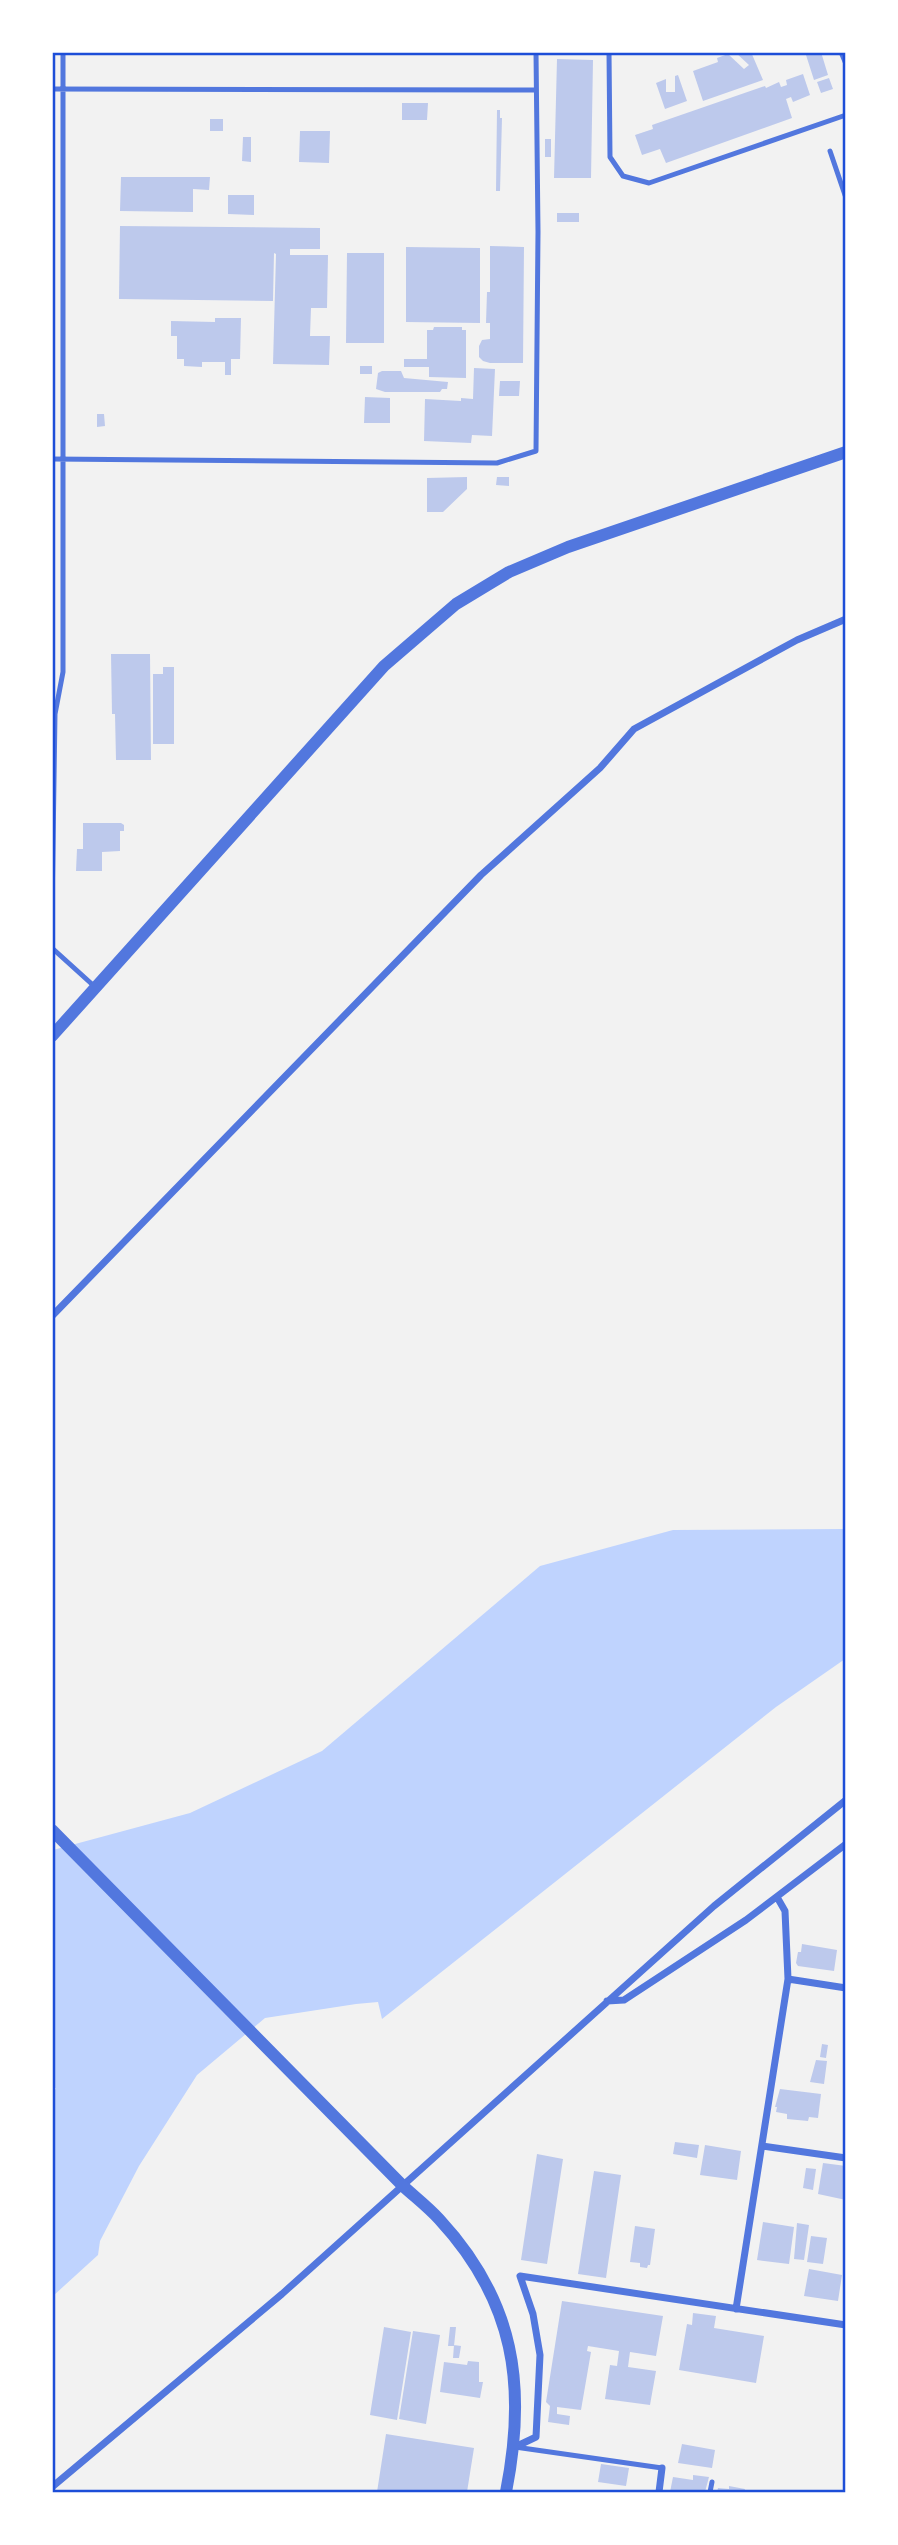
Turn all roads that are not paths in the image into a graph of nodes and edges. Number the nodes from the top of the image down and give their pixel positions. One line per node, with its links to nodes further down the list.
1 (63, 52): 7 (lane)
2 (536, 52): 8 (lane)
3 (609, 52): 9 (lane)
4 (841, 52): 5 (lane)
5 (845, 64)
6 (52, 89): 7 (lane)
7 (62, 89): 8 (lane); 14 (lane)
8 (535, 90): 14 (lane)
9 (845, 115)
10 (830, 151): 11 (lane)
11 (845, 198)
12 (845, 453): 19 (street)
13 (52, 459): 14 (lane)
14 (63, 459): 16 (lane)
15 (845, 619): 21 (street)
16 (53, 829): 17 (lane)
17 (52, 912)
18 (52, 948): 19 (lane)
19 (96, 988): 20 (street)
20 (52, 1036)
21 (52, 1317)
22 (845, 1800): 28 (street)
23 (52, 1830): 31 (street)
24 (845, 1844): 25 (street)
25 (777, 1896): 26 (street); 28 (street)
26 (788, 1979): 27 (street); 29 (street)
27 (845, 1988)
28 (607, 2001): 31 (street)
29 (762, 2146): 30 (street); 32 (street)
30 (845, 2158)
31 (403, 2186): 34 (street); 37 (street)
32 (736, 2309): 33 (street); 34 (street)
33 (845, 2325)
34 (515, 2447): 35 (lane); 38 (street)
35 (662, 2468): 39 (street)
36 (712, 2483): 40 (lane)
37 (52, 2487)
38 (506, 2493)
39 (659, 2493)
40 (710, 2493)

